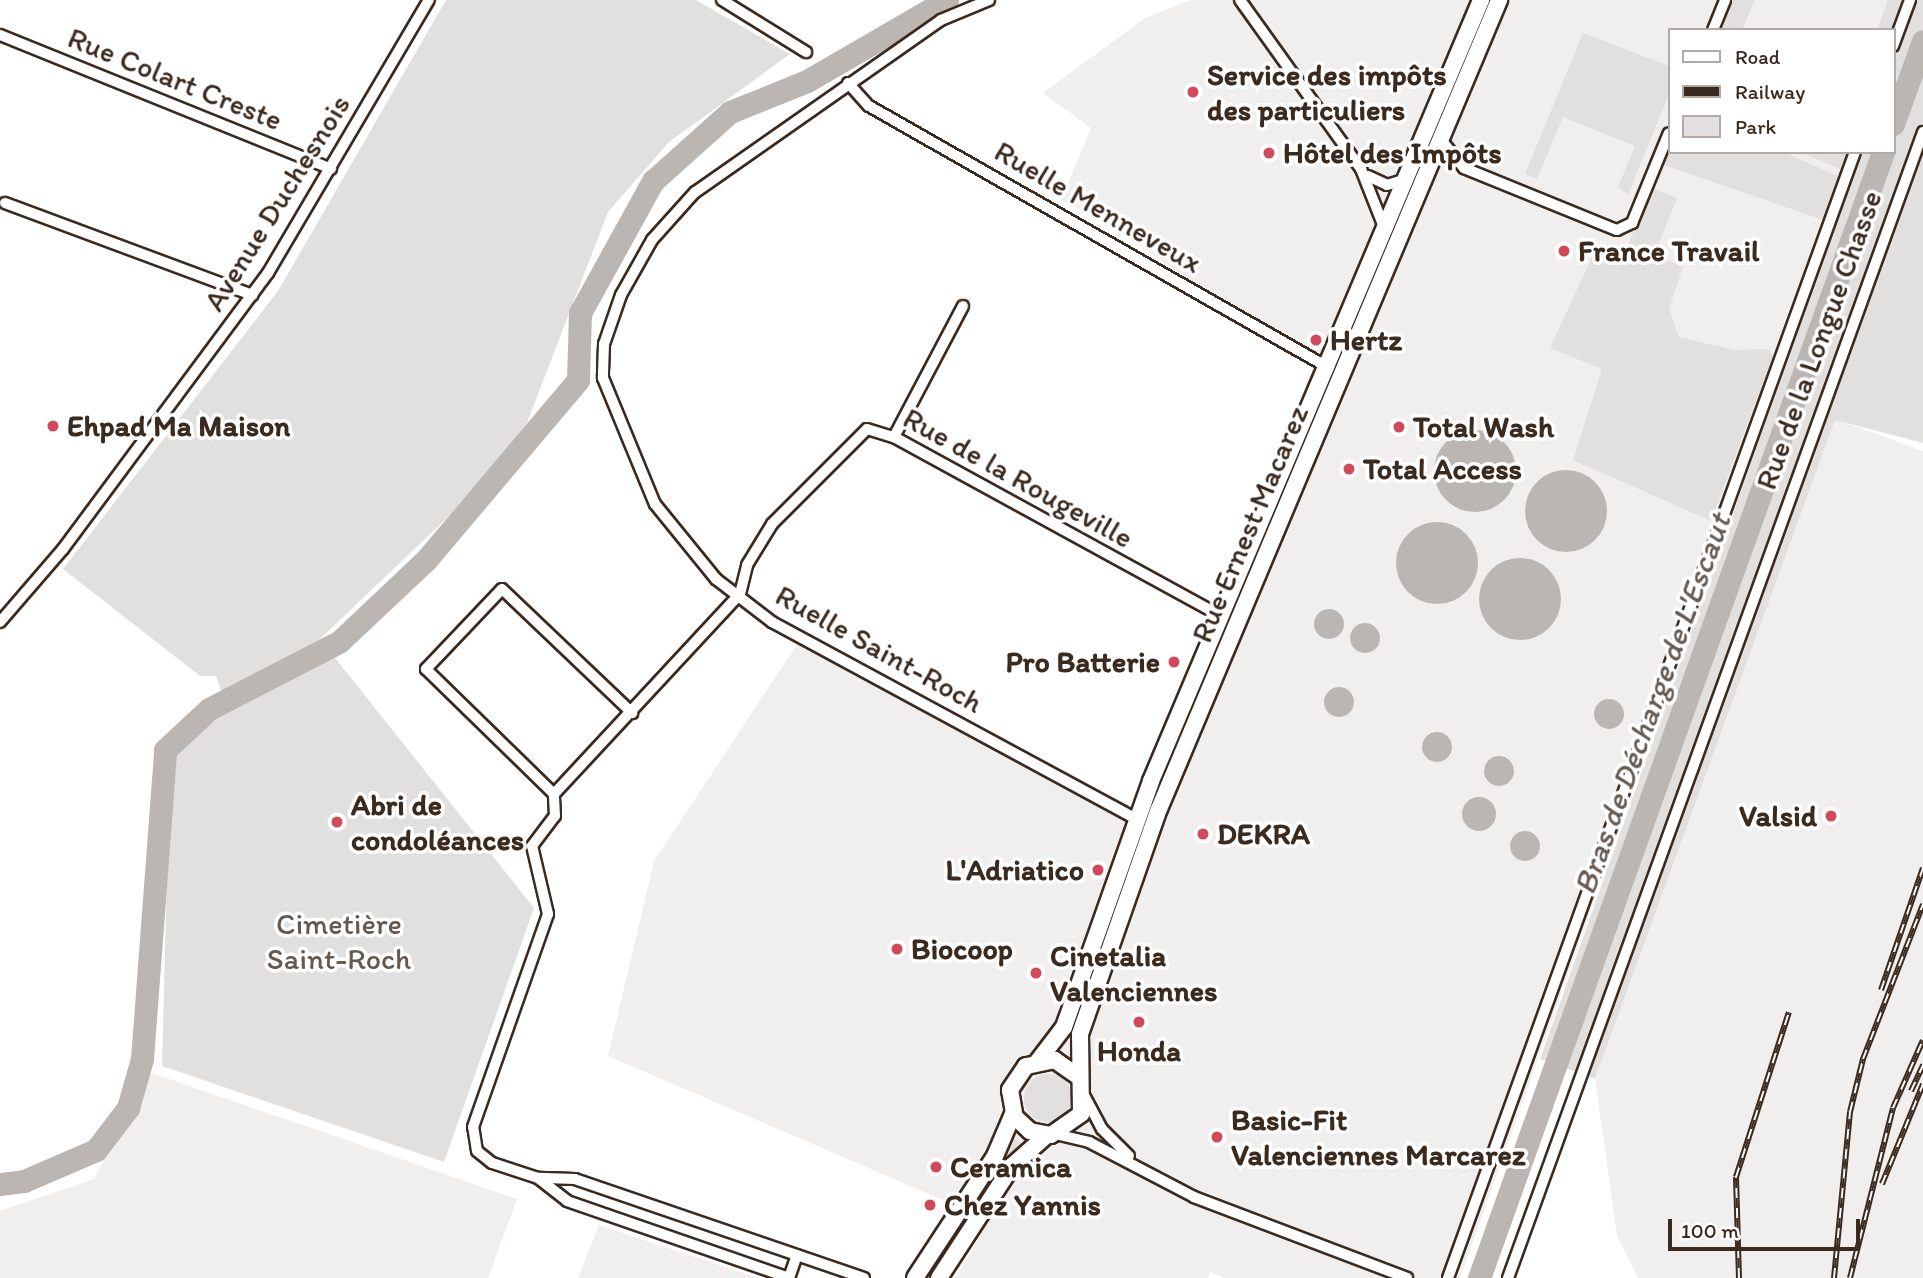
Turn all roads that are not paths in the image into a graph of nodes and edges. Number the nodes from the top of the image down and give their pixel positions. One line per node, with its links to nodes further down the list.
1 (429, 0): 18 (street, Avenue Duchesnois)
2 (722, 0): 12 (street)
3 (989, 0): 13 (street, Ruelle Saint-Roch)
4 (1240, 0): 19 (street)
5 (1481, 0): 20 (main road, Rue Ernest Macarez)
6 (1499, 0): 16 (main road, Rue Ernest Macarez)
7 (1725, 0): 9 (street)
8 (1910, 0): 11 (street)
9 (1714, 28)
10 (0, 35): 18 (street, Rue Colart Creste)
11 (1895, 41)
12 (806, 52)
13 (848, 83): 25 (street, Ruelle Menneveux); 27 (street, Ruelle Saint-Roch)
14 (1923, 132): 47 (street, Rue de la Longue Chasse)
15 (1668, 135): 16 (street)
16 (1442, 141): 34 (main road, Rue Ernest Macarez)
17 (1854, 154): 46 (street, Rue de la Longue Chasse)
18 (331, 169): 23 (street, Avenue Duchesnois)
19 (1361, 169): 20 (street); 22 (street)
20 (1408, 178): 22 (main road, Rue Ernest Macarez)
21 (5, 203): 23 (street)
22 (1385, 236): 25 (main road, Rue Ernest Macarez)
23 (252, 295): 29 (street, Avenue Duchesnois)
24 (963, 306): 26 (street)
25 (1329, 368): 28 (main road, Rue Ernest Macarez)
26 (894, 437): 27 (street, Rue de la Rougeville); 28 (street, Rue de la Rougeville)
27 (740, 594): 30 (street); 32 (street, Ruelle Saint-Roch)
28 (1221, 616): 32 (main road, Rue Ernest Macarez)
29 (0, 622)
30 (632, 713): 31 (street); 31 (street)
31 (554, 794): 39 (street)
32 (1137, 819): 33 (main road, Rue Ernest Macarez)
33 (1038, 1061): 34 (main road); 36 (main road, Rue Ernest Macarez)
34 (1079, 1077): 35 (main road, Rue Ernest Macarez)
35 (1085, 1097): 37 (main road); 38 (street)
36 (1013, 1114): 37 (main road); 43 (main road, Rue Ernest Macarez)
37 (1051, 1135): 38 (street); 44 (main road)
38 (1144, 1170): 45 (street)
39 (538, 1178): 40 (street); 41 (street)
40 (797, 1255): 41 (street); 42 (street)
41 (789, 1278)
42 (864, 1278)
43 (915, 1278)
44 (939, 1278)
45 (1407, 1278)
46 (1448, 1278)
47 (1508, 1278)

